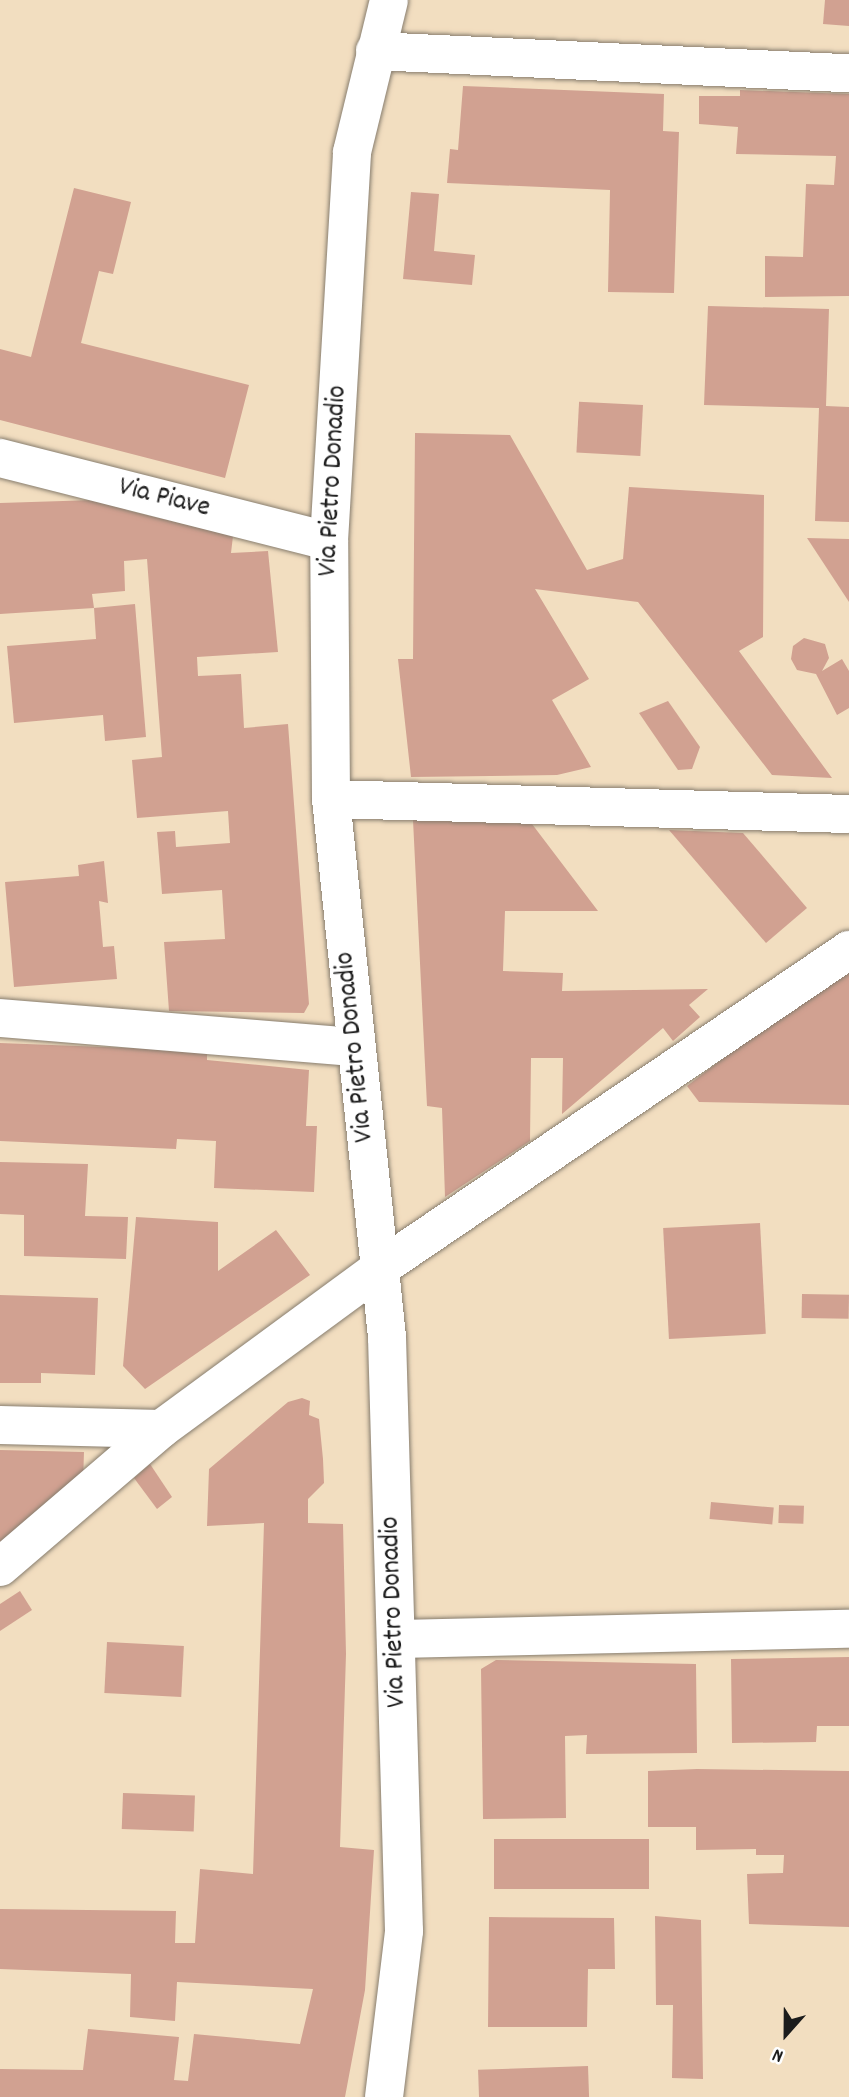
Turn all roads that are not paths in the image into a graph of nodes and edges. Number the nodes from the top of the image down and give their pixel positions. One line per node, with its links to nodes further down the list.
1 (389, 0): 2 (street, Via Pietro Donadio)
2 (375, 51): 3 (street); 5 (street, Via Pietro Donadio)
3 (849, 73)
4 (0, 458): 5 (street, Via Piave)
5 (329, 541): 6 (street, Via Pietro Donadio)
6 (331, 799): 7 (street); 10 (street, Via Pietro Donadio)
7 (849, 814)
8 (849, 950): 11 (street)
9 (0, 1018): 10 (street)
10 (356, 1047): 11 (street, Via Pietro Donadio)
11 (380, 1268): 13 (street); 16 (street, Via Pietro Donadio)
12 (0, 1425): 13 (street)
13 (161, 1429): 14 (street)
14 (0, 1567)
15 (849, 1629): 16 (street)
16 (396, 1639): 17 (street, Via Pietro Donadio)
17 (384, 2097)

